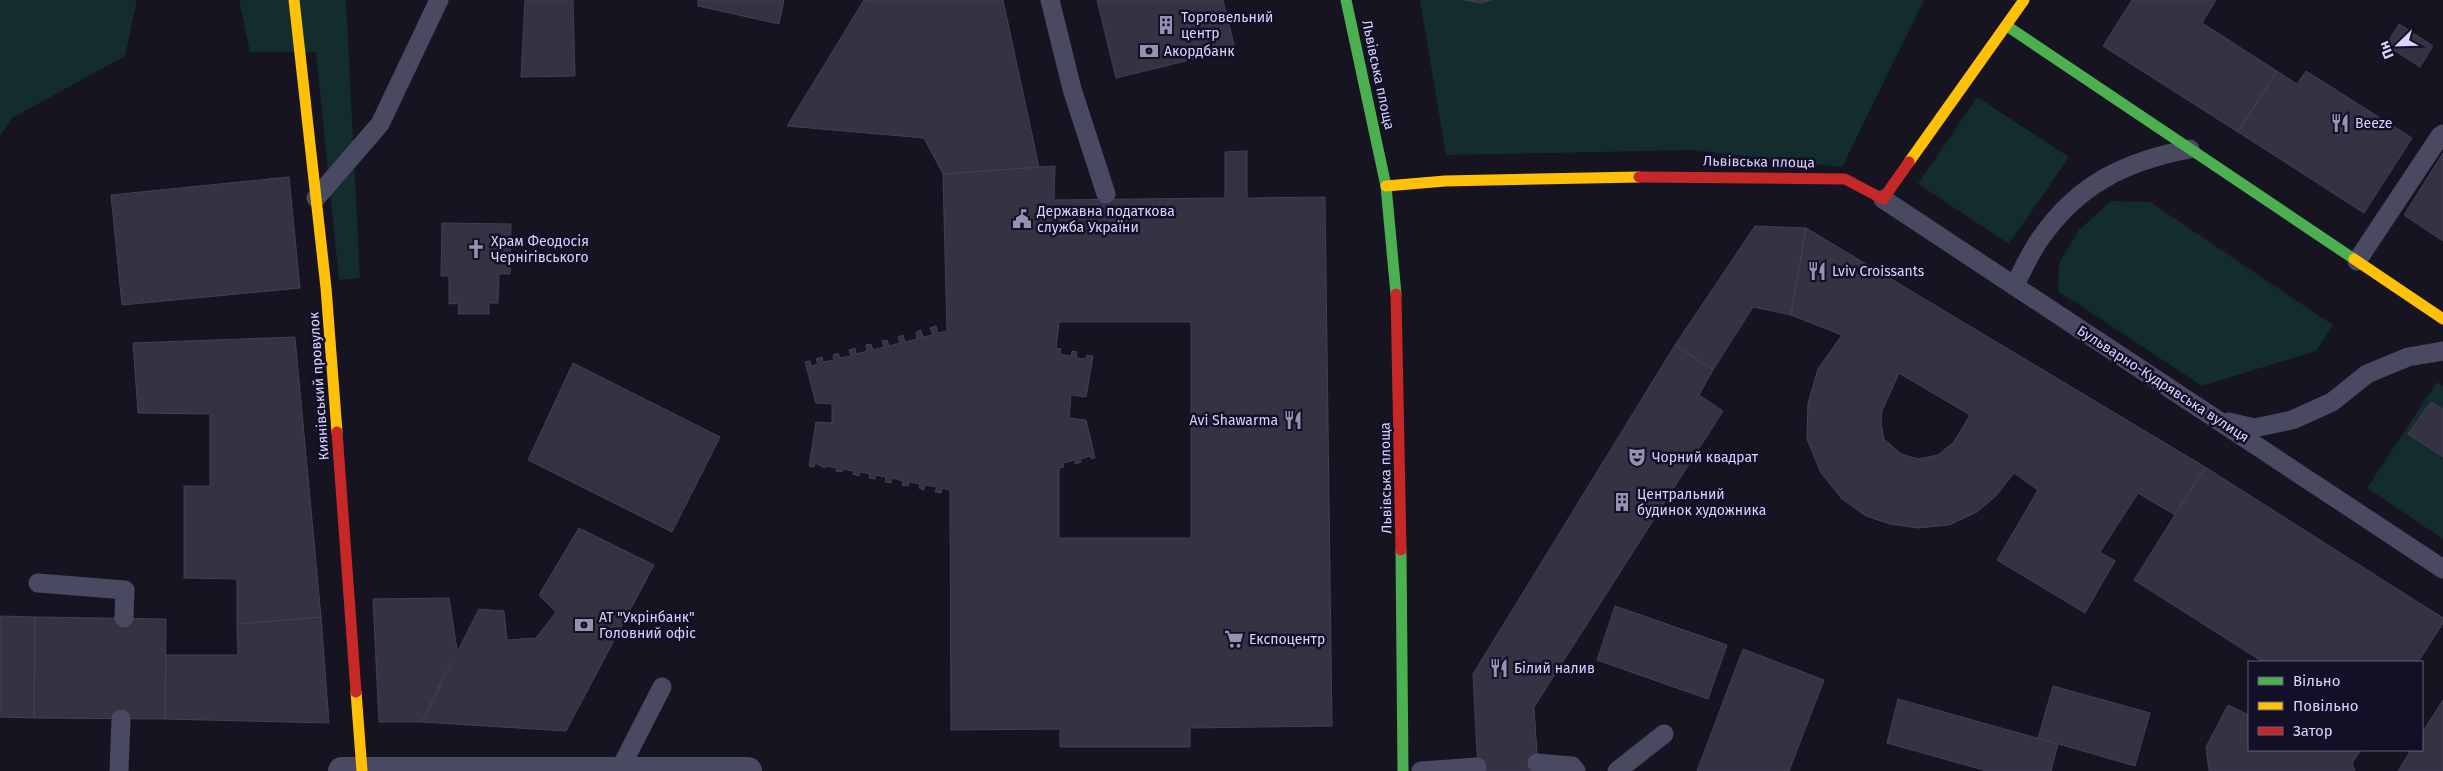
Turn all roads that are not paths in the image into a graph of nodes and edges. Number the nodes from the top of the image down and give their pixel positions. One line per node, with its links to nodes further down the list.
1 (294, 0): 11 (main road, Киянівський провулок)
2 (439, 0): 11 (lane)
3 (1050, 0): 10 (lane)
4 (1346, 0): 9 (main road, Львівська площа)
5 (2024, 0): 6 (main road)
6 (2007, 26): 8 (main road); 12 (main road)
7 (2443, 134): 13 (lane)
8 (2190, 149): 13 (main road); 14 (lane)
9 (1386, 186): 12 (main road, Львівська площа); 32 (main road, Львівська площа)
10 (1106, 194)
11 (316, 198): 29 (main road, Киянівський провулок)
12 (1883, 199): 14 (lane, Бульварно-Кудрявська вулиця)
13 (2357, 261): 15 (main road)
14 (2014, 286): 17 (lane, Бульварно-Кудрявська вулиця)
15 (2443, 319)
16 (2443, 351): 17 (lane)
17 (2216, 419): 18 (lane, Бульварно-Кудрявська вулиця)
18 (2443, 569)
19 (38, 583): 20 (lane)
20 (124, 618)
21 (662, 688): 30 (lane)
22 (121, 719): 27 (lane)
23 (1664, 734): 35 (lane)
24 (1537, 763): 34 (lane)
25 (1478, 767): 33 (lane)
26 (492, 770): 29 (street); 30 (street)
27 (119, 771)
28 (342, 771): 29 (street)
29 (362, 771)
30 (619, 771): 31 (street)
31 (748, 771)
32 (1403, 771)
33 (1421, 771)
34 (1576, 771)
35 (1617, 771)

